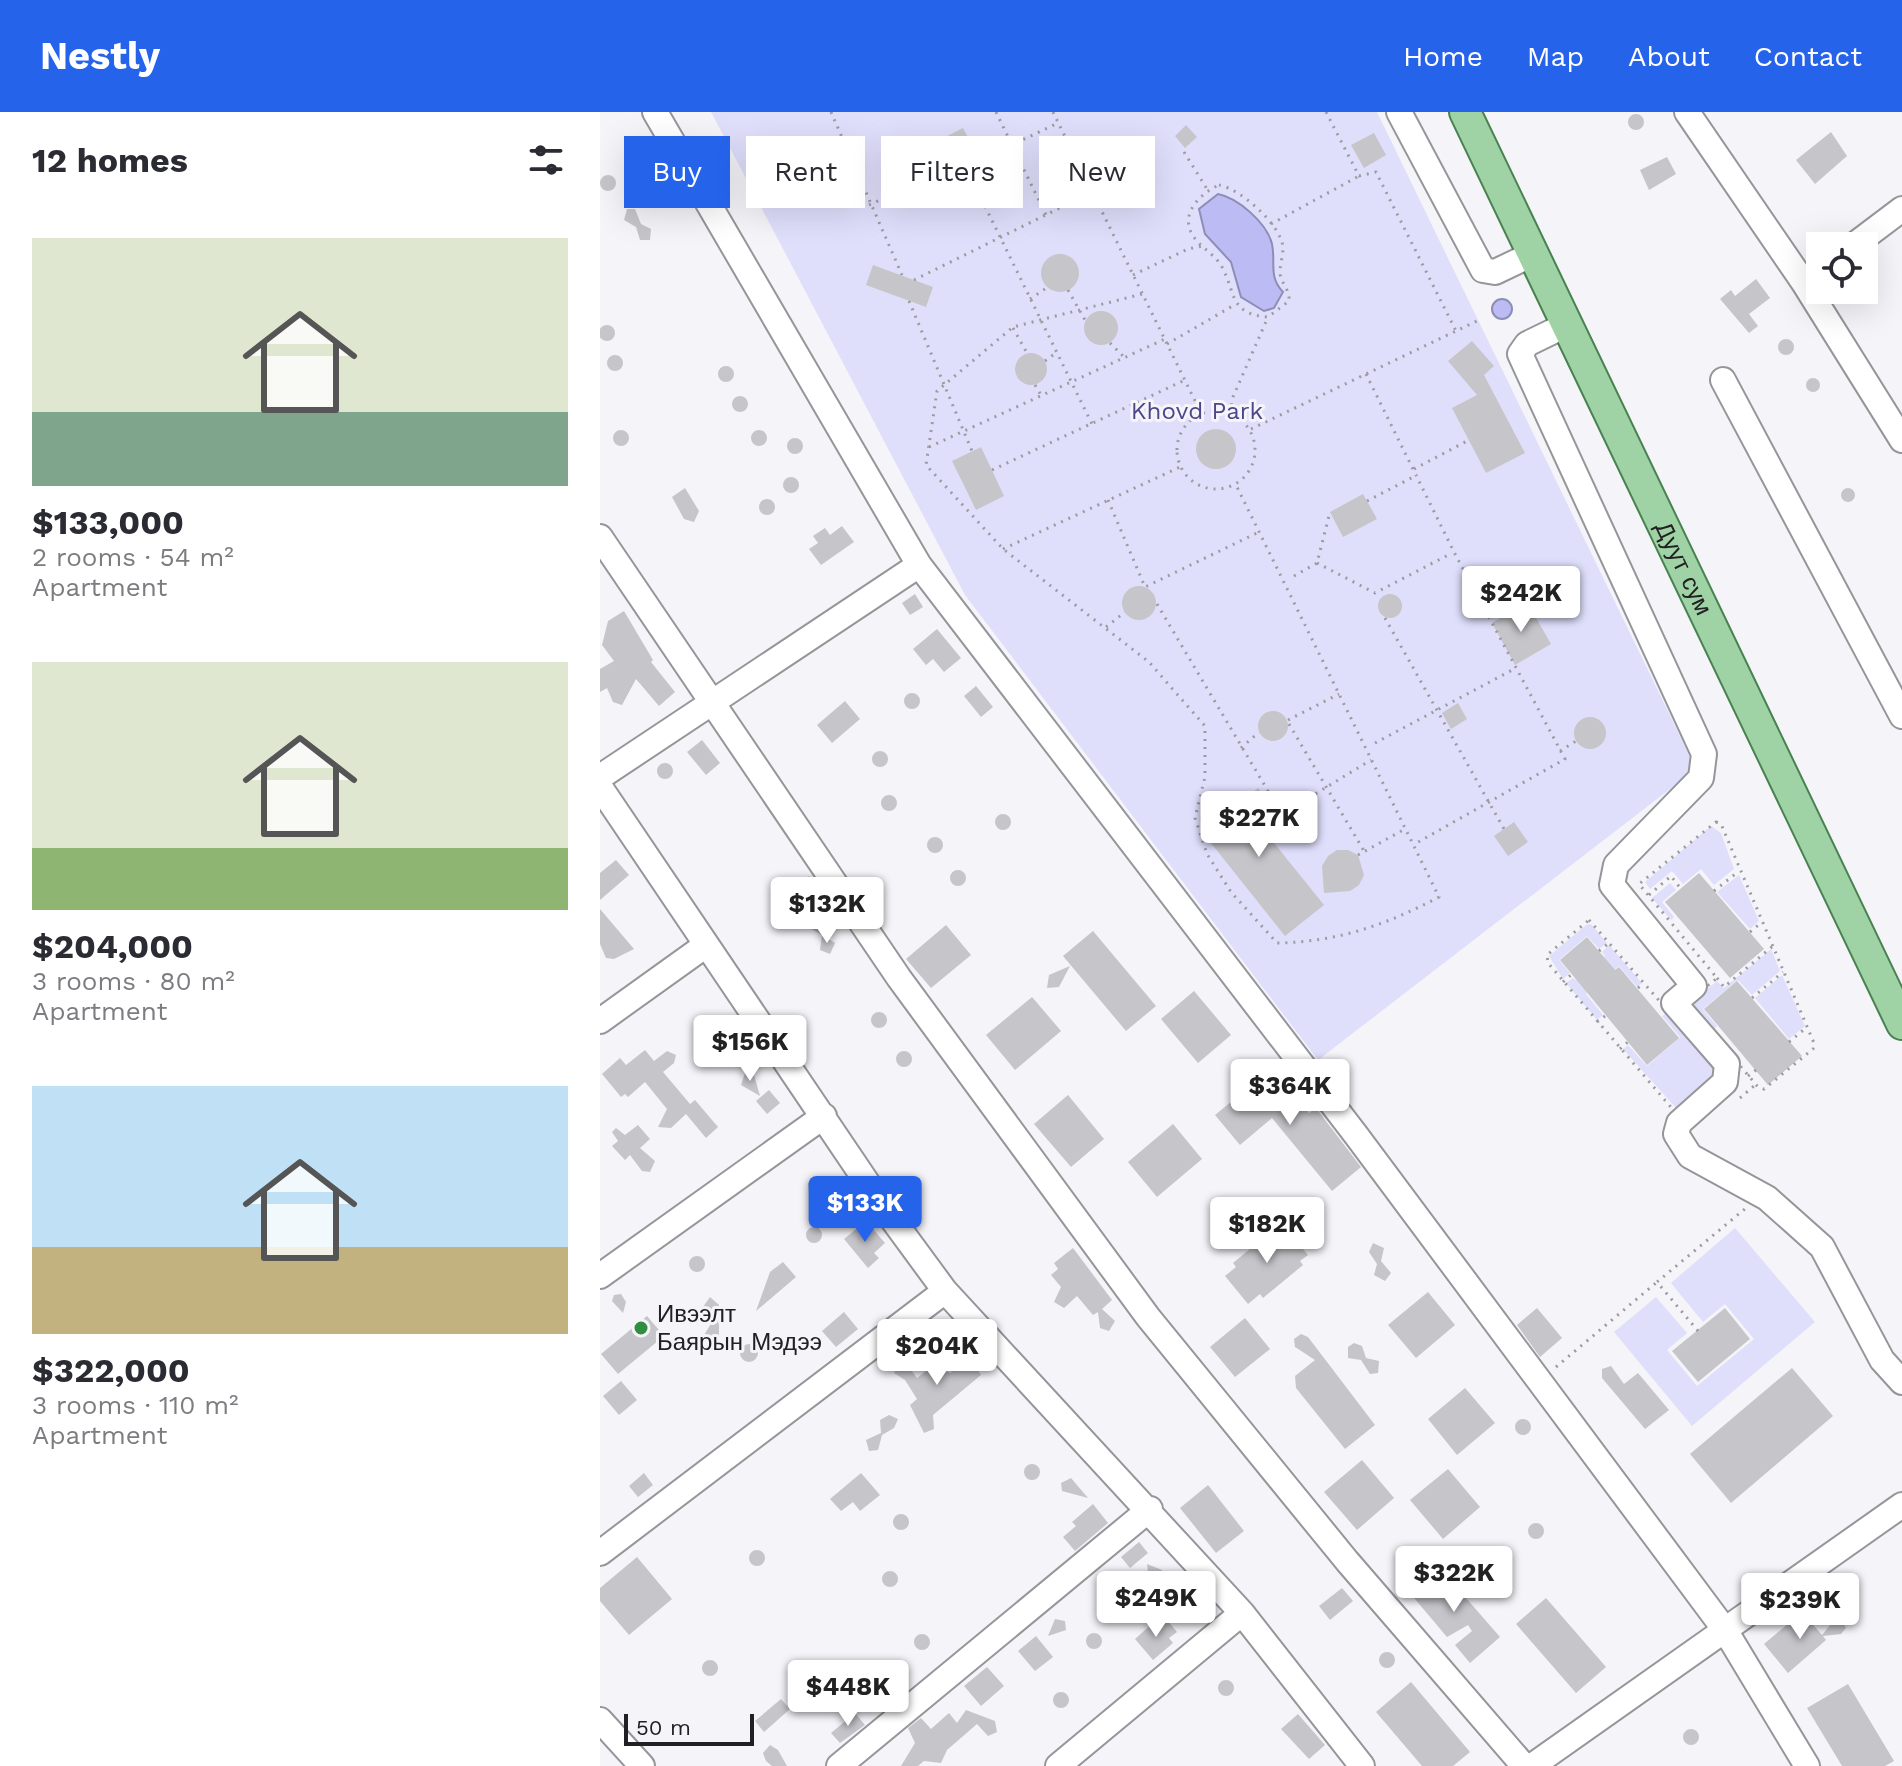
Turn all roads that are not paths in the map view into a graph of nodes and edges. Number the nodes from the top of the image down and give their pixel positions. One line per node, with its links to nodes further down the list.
1 (655, 112): 14 (street)
2 (1465, 112): 7 (main road, Дуут сум)
3 (1687, 112): 8 (street)
4 (1402, 113): 7 (street)
5 (1902, 209): 6 (street)
6 (1872, 232)
7 (1533, 254): 10 (main road, Дуут сум)
8 (1806, 269)
9 (1827, 304): 12 (street)
10 (1566, 325): 21 (main road, Дуут сум); 25 (street)
11 (1723, 380): 16 (street)
12 (1902, 440)
13 (600, 537): 15 (street)
14 (919, 565): 15 (street); 30 (street)
15 (711, 701): 17 (street); 36 (street)
16 (1902, 716)
17 (600, 777)
18 (600, 787): 19 (street)
19 (706, 945): 20 (street); 22 (street)
20 (600, 1021)
21 (1902, 1024)
22 (824, 1116): 23 (street); 24 (street)
23 (600, 1276)
24 (945, 1291): 27 (street); 28 (street)
25 (1902, 1382)
26 (1902, 1505): 30 (street)
27 (1150, 1509): 29 (street); 33 (street)
28 (600, 1553)
29 (1242, 1613): 34 (street); 35 (street)
30 (1725, 1630): 37 (street); 38 (street)
31 (600, 1720): 32 (street)
32 (642, 1766)
33 (839, 1766)
34 (1058, 1766)
35 (1362, 1766)
36 (1524, 1766)
37 (1532, 1766)
38 (1807, 1766)

